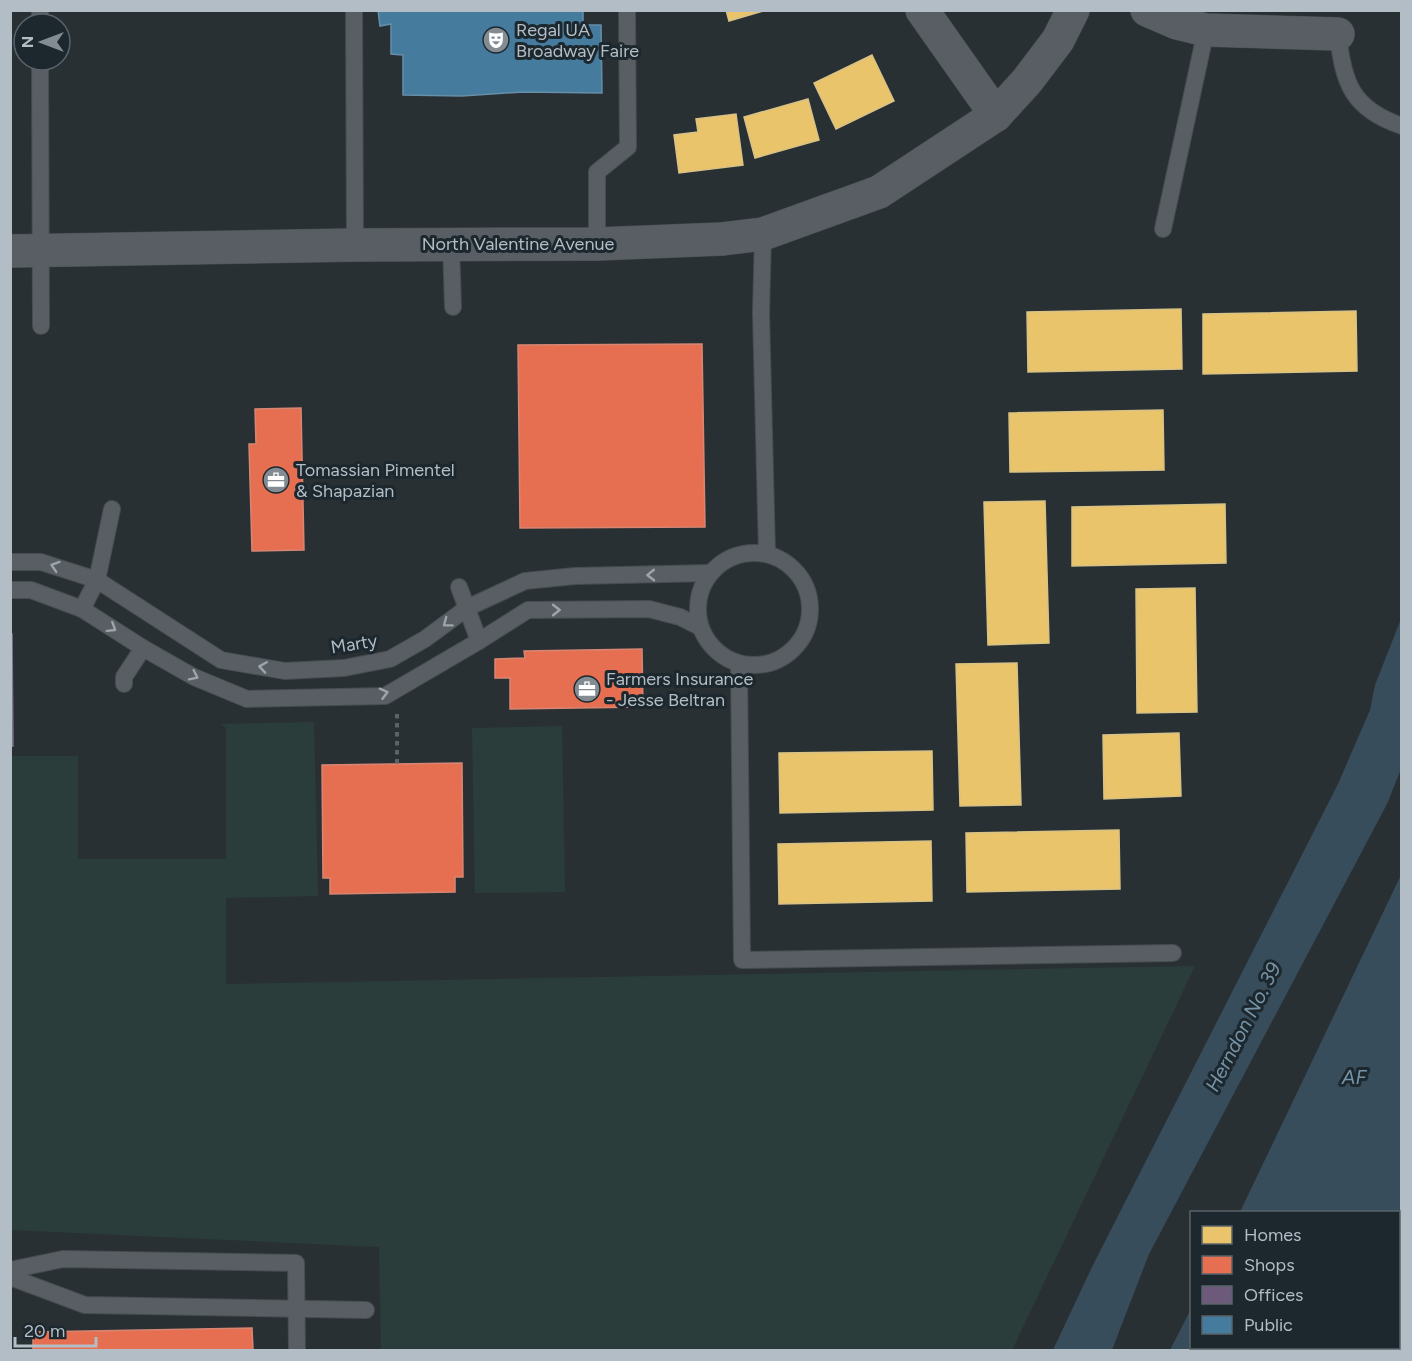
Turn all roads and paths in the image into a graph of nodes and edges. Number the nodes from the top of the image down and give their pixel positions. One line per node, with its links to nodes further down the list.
1 (354, 10): 13 (lane)
2 (627, 10): 15 (lane)
3 (922, 10): 9 (street)
4 (1073, 10): 9 (street, North Valentine Avenue)
5 (1148, 10): 6 (street)
6 (1206, 30): 7 (street); 11 (lane)
7 (1338, 34): 10 (lane)
8 (39, 72): 16 (lane)
9 (996, 115): 12 (street, North Valentine Avenue)
10 (1401, 126)
11 (1163, 229)
12 (763, 234): 15 (street, North Valentine Avenue); 20 (lane)
13 (355, 244): 14 (street, North Valentine Avenue); 16 (street, North Valentine Avenue)
14 (451, 244): 15 (street, North Valentine Avenue); 17 (lane)
15 (597, 244)
16 (26, 251): 18 (lane)
17 (453, 307)
18 (41, 326)
19 (112, 508): 23 (lane)
20 (767, 553): 22 (lane); 31 (lane)
21 (10, 562): 23 (lane, Marty, one-way to 21)
22 (710, 573): 26 (lane, Marty, one-way to 26); 28 (lane)
23 (97, 580): 26 (lane, Marty, one-way to 23); 27 (lane)
24 (459, 587): 26 (lane)
25 (10, 590): 27 (lane)
26 (467, 608): 29 (lane)
27 (82, 609): 30 (lane, one-way to 30)
28 (700, 627): 29 (lane, one-way to 28); 31 (lane)
29 (479, 641): 33 (lane)
30 (143, 648): 32 (lane); 33 (lane, one-way to 33)
31 (739, 664): 35 (lane)
32 (124, 684)
33 (396, 689): 34 (path)
34 (397, 764)
35 (1173, 953)
36 (10, 1270): 38 (lane)
37 (10, 1277): 38 (lane)
38 (297, 1309): 39 (lane); 40 (lane)
39 (366, 1310)
40 (297, 1350)

